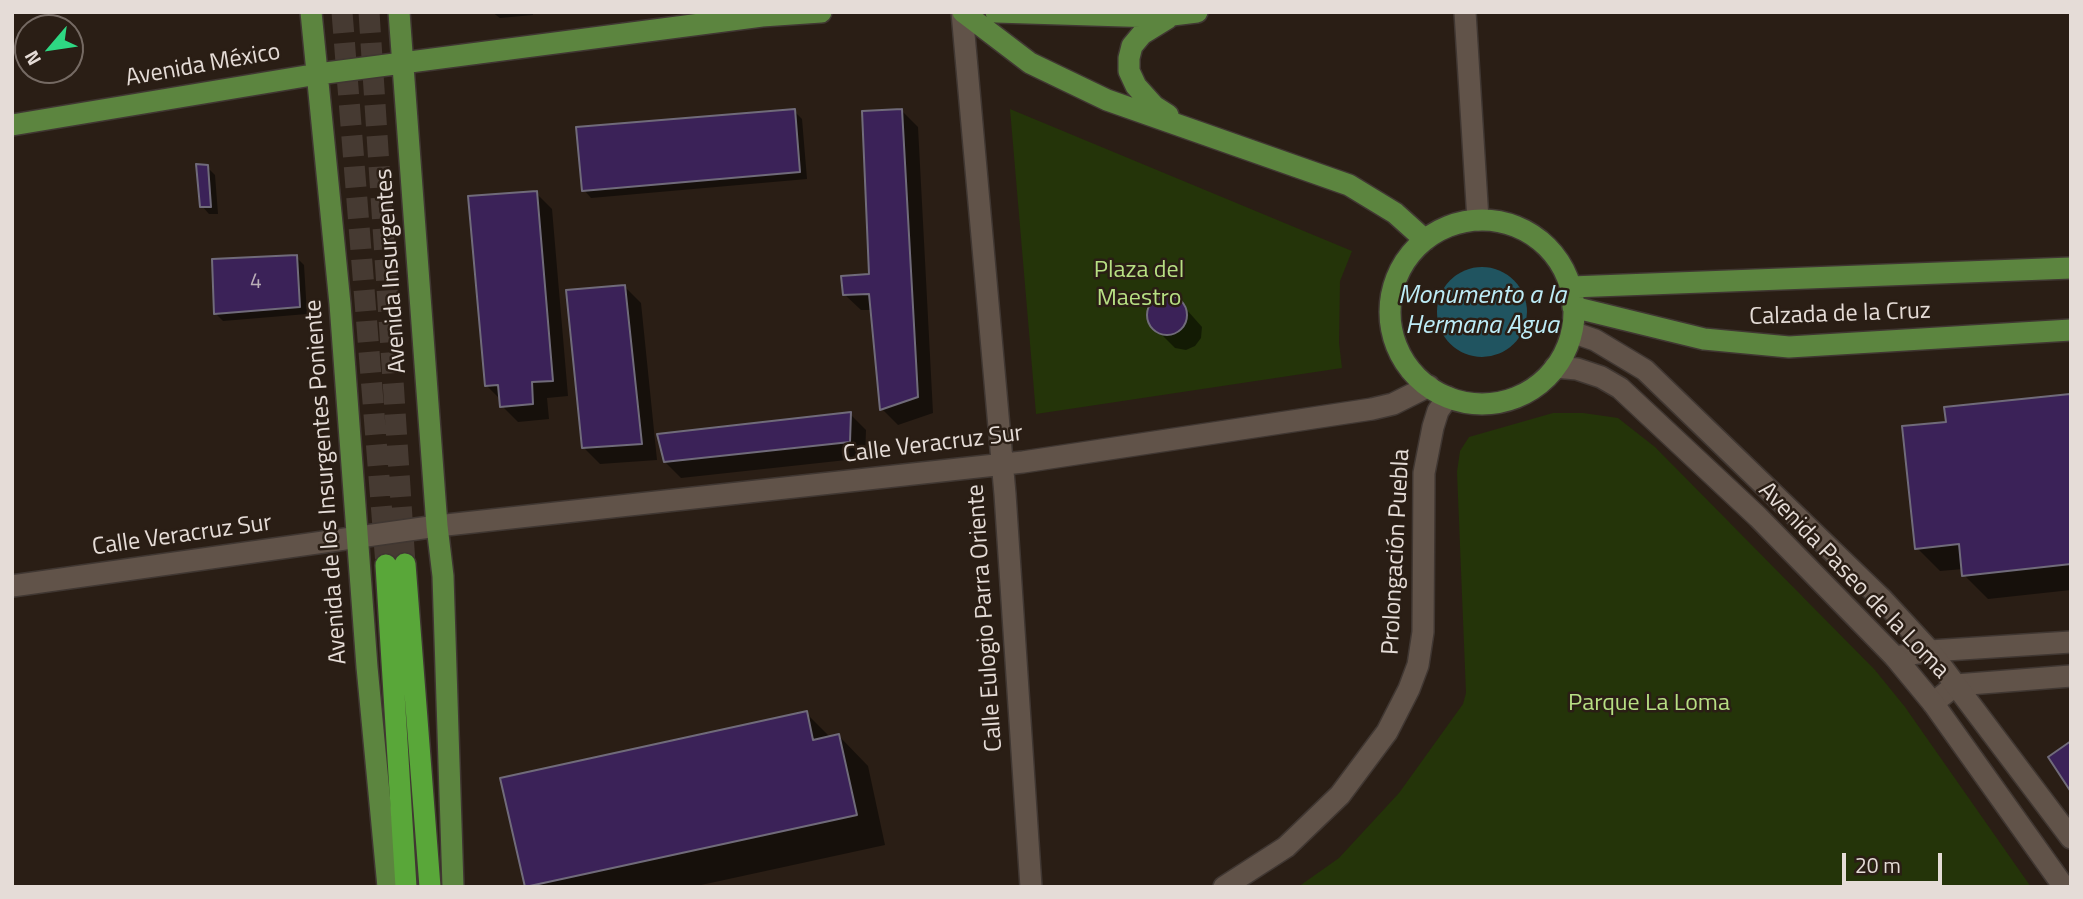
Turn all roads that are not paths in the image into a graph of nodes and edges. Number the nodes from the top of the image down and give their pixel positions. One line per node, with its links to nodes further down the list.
1 (311, 12): 10 (main road, Avenida de los Insurgentes Poniente)
2 (399, 12): 9 (main road, Avenida Insurgentes)
3 (821, 12): 9 (main road, Avenida México)
4 (962, 12): 12 (main road); 21 (street, Calle Eulogio Parra Oriente)
5 (996, 12): 8 (main road)
6 (1197, 12): 8 (main road)
7 (1465, 12): 13 (street)
8 (1171, 16): 12 (main road)
9 (404, 62): 10 (main road, Avenida México); 22 (main road, Avenida Insurgentes)
10 (318, 74): 11 (main road, Avenida México); 23 (main road, Avenida de los Insurgentes Poniente)
11 (12, 125)
12 (1187, 128): 14 (main road)
13 (1478, 220): 14 (main road); 16 (main road)
14 (1425, 240): 20 (main road)
15 (2071, 268): 16 (main road, Calzada de la Cruz)
16 (1572, 297): 17 (main road, Calzada de la Cruz); 18 (main road)
17 (2071, 330)
18 (1572, 332): 19 (main road); 26 (street, Avenida Paseo de la Loma)
19 (1555, 367): 20 (main road); 27 (street, Avenida Paseo de la Loma)
20 (1438, 391): 21 (street, Calle Veracruz Sur); 37 (street, Prolongación Puebla)
21 (1002, 465): 22 (street, Calle Veracruz Sur); 36 (street, Calle Eulogio Parra Oriente)
22 (437, 526): 23 (street, Calle Veracruz Sur); 35 (main road)
23 (359, 538): 24 (street, Calle Veracruz Sur); 32 (main road, Avenida de los Insurgentes Poniente)
24 (12, 586)
25 (2071, 642): 26 (street)
26 (1930, 651): 27 (street); 29 (street, Avenida Paseo de la Loma)
27 (1895, 657): 30 (street, Avenida Paseo de la Loma)
28 (2071, 676): 29 (street)
29 (1956, 685): 30 (street); 31 (street, Avenida Paseo de la Loma)
30 (1933, 703): 38 (street, Avenida Paseo de la Loma)
31 (2071, 838)
32 (388, 887)
33 (406, 887): 34 (highway)
34 (430, 887)
35 (453, 887)
36 (1031, 887)
37 (1224, 887)
38 (2064, 887)

